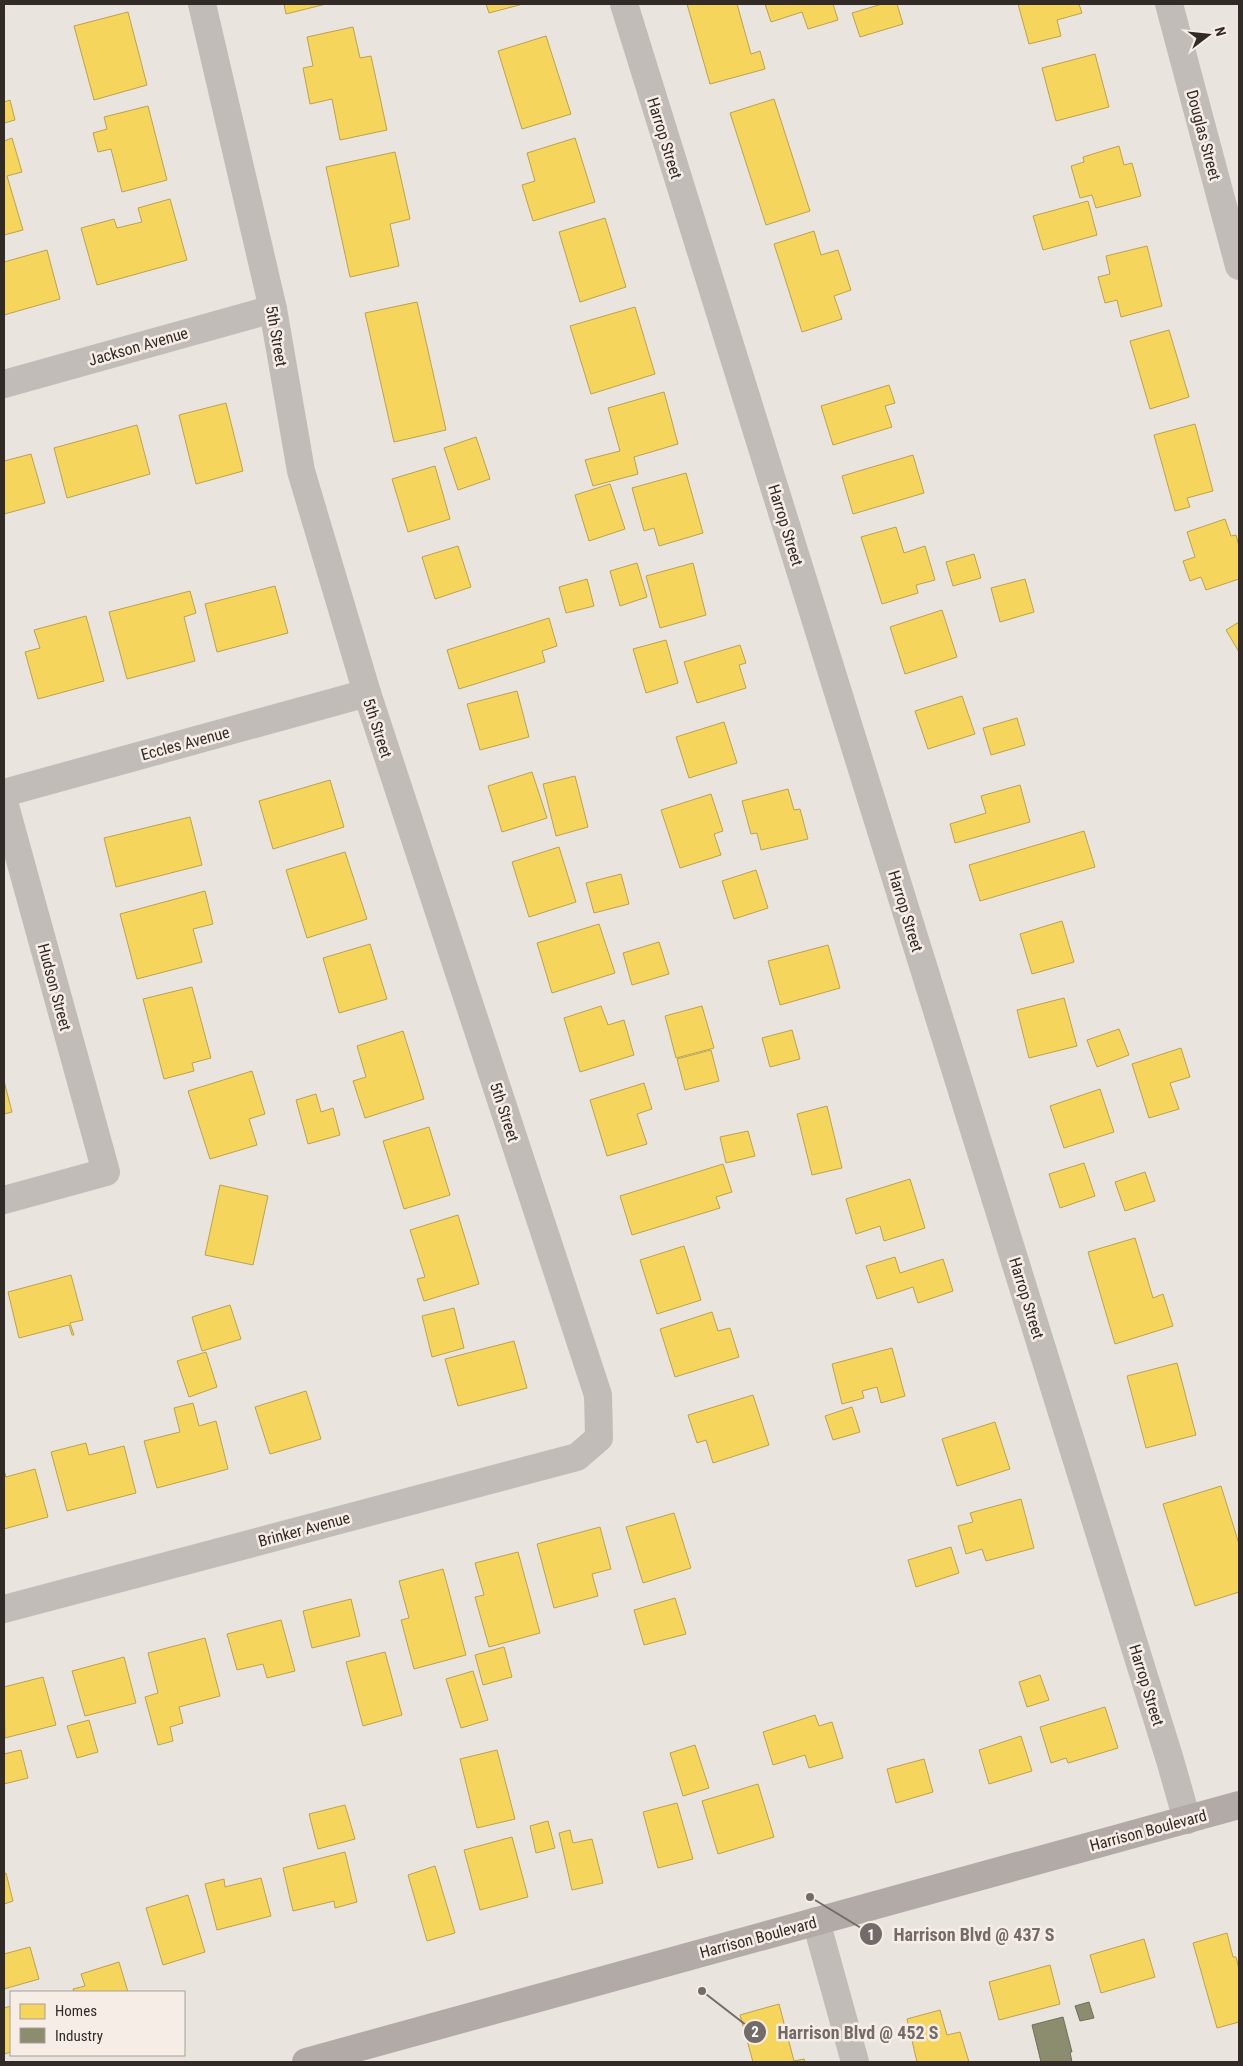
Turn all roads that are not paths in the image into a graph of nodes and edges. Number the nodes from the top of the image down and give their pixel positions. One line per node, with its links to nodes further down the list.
1 (202, 4): 5 (street, 5th Street)
2 (624, 4): 14 (street, Harrop Street)
3 (1169, 4): 4 (street, Douglas Street)
4 (1239, 266)
5 (273, 309): 6 (street, Jackson Avenue); 7 (street, 5th Street)
6 (4, 384)
7 (367, 693): 8 (street, Eccles Avenue); 11 (street, 5th Street)
8 (4, 792)
9 (4, 802): 10 (street, Hudson Street)
10 (4, 1200)
11 (599, 1438): 12 (street, Brinker Avenue)
12 (4, 1609)
13 (1239, 1805): 14 (main road, Harrison Boulevard)
14 (1187, 1820): 15 (main road, Harrison Boulevard)
15 (816, 1921): 16 (main road, Harrison Boulevard); 18 (street)
16 (345, 2057): 17 (main road, Harrison Boulevard)
17 (306, 2062)
18 (855, 2062)

